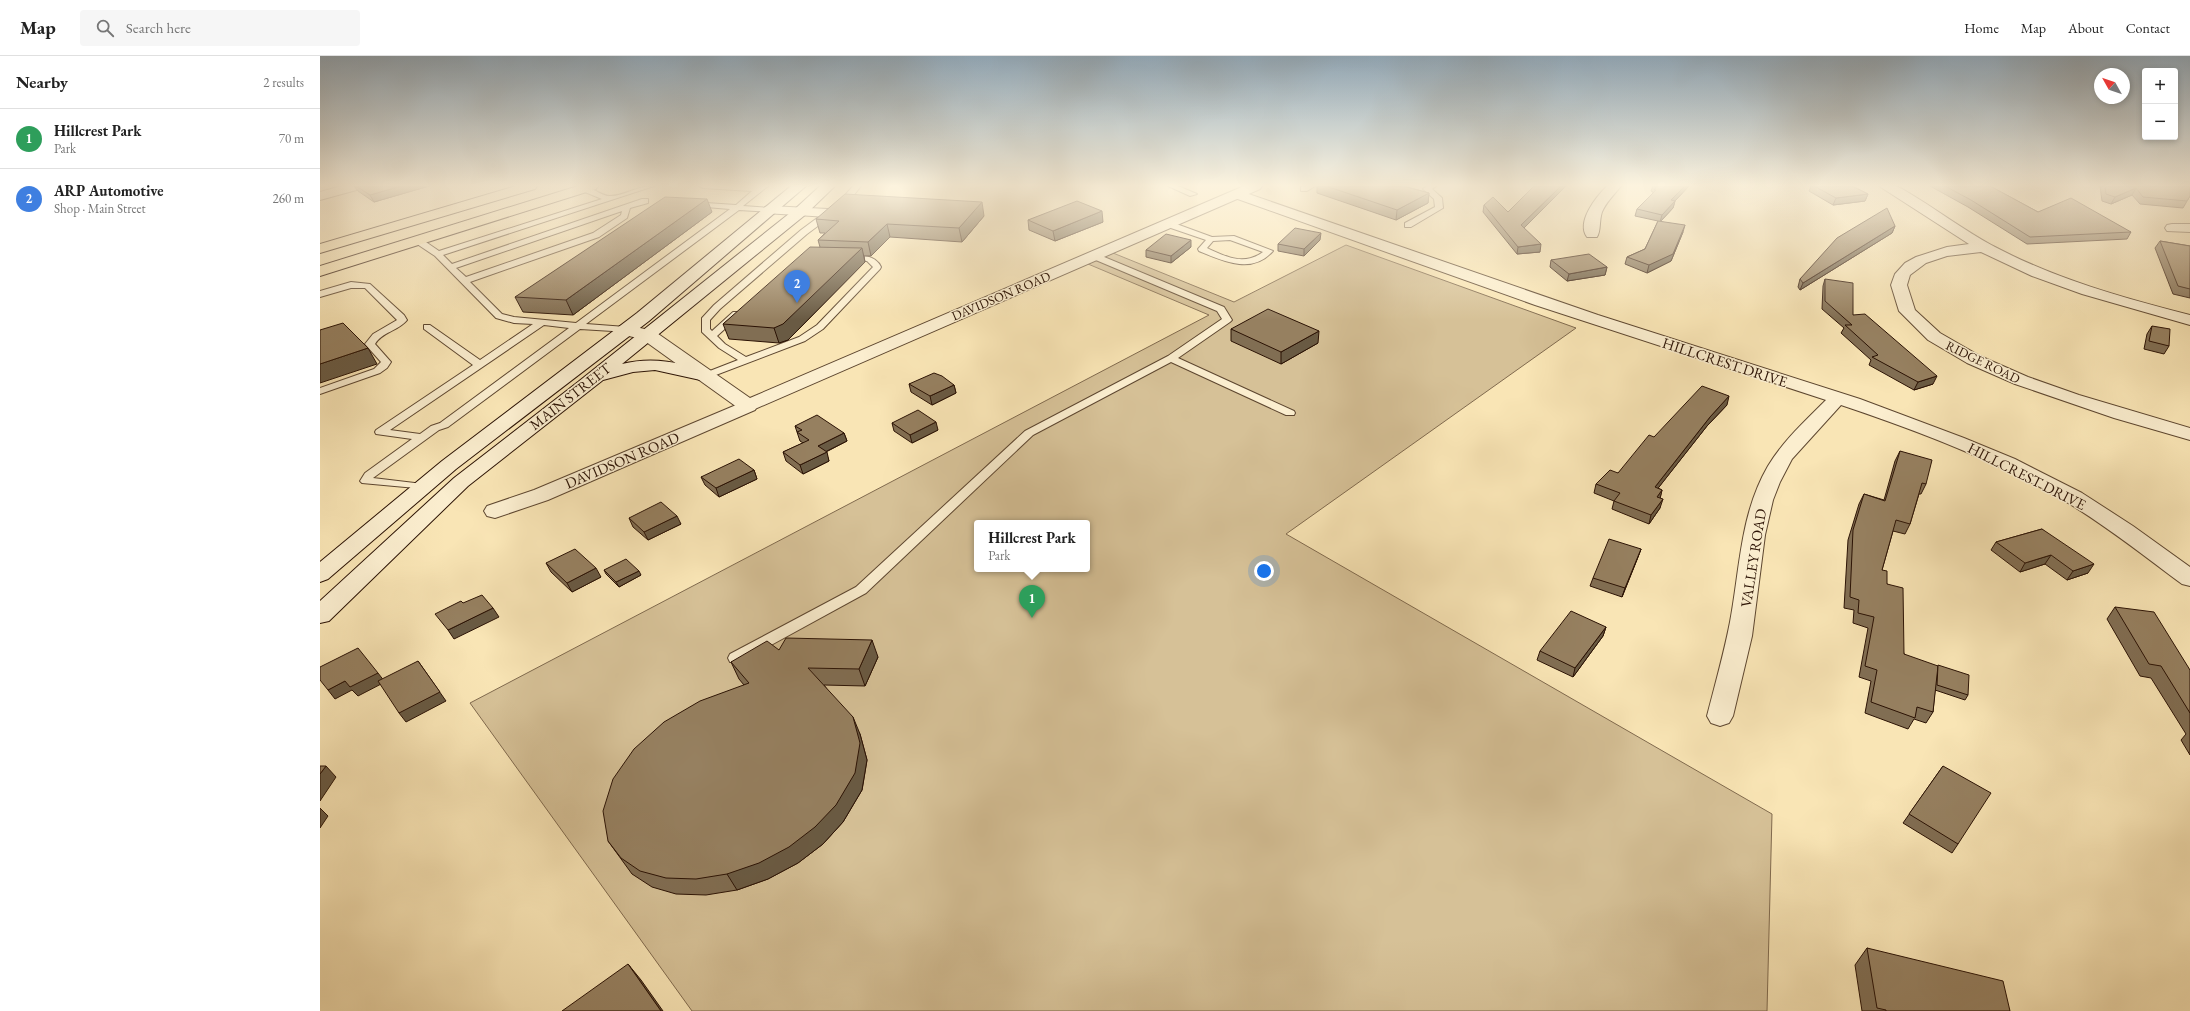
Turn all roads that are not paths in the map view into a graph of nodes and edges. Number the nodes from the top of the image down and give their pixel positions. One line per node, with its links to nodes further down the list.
1 (381, 231): 20 (main road)
2 (423, 231): 24 (main road)
3 (447, 231): 17 (main road)
4 (512, 231): 21 (lane)
5 (557, 231): 25 (lane)
6 (603, 231): 27 (lane)
7 (707, 231): 32 (lane)
8 (745, 231): 34 (street, MAIN STREET)
9 (777, 231): 35 (street, MAIN STREET)
10 (807, 231): 36 (lane)
11 (1153, 231): 22 (street, DAVIDSON ROAD)
12 (1186, 231): 18 (lane)
13 (1340, 231): 43 (street, HILLCREST DRIVE)
14 (1592, 231): 16 (street)
15 (1957, 231): 19 (street)
16 (1592, 234)
17 (417, 240): 21 (lane); 26 (main road)
18 (1211, 240): 18 (lane)
19 (1984, 247): 30 (street); 46 (street, RIDGE ROAD)
20 (320, 249)
21 (438, 254): 25 (lane)
22 (1094, 256): 37 (lane); 44 (street, DAVIDSON ROAD)
23 (839, 258): 38 (lane)
24 (320, 264)
25 (450, 267): 27 (lane)
26 (320, 271)
27 (464, 281): 31 (lane)
28 (320, 294): 42 (lane)
29 (742, 309): 36 (lane)
30 (2190, 320)
31 (543, 322): 32 (lane); 39 (lane)
32 (580, 326): 34 (lane); 47 (lane)
33 (427, 327): 39 (lane)
34 (626, 330): 35 (street); 48 (street, MAIN STREET)
35 (648, 335): 40 (street); 41 (street, MAIN STREET)
36 (712, 336): 38 (lane)
37 (1171, 358): 45 (lane); 53 (lane)
38 (746, 361): 40 (lane)
39 (480, 365): 47 (lane)
40 (705, 376): 41 (street); 44 (street)
41 (584, 386): 52 (street, MAIN STREET)
42 (320, 390)
43 (1837, 399): 51 (street, HILLCREST DRIVE); 54 (street, VALLEY ROAD)
44 (748, 406): 49 (street, DAVIDSON ROAD)
45 (1290, 413)
46 (2190, 434)
47 (422, 437): 48 (lane)
48 (423, 487): 50 (street, MAIN STREET)
49 (495, 511)
50 (320, 574)
51 (2190, 578)
52 (323, 609)
53 (735, 658)
54 (1720, 716)

